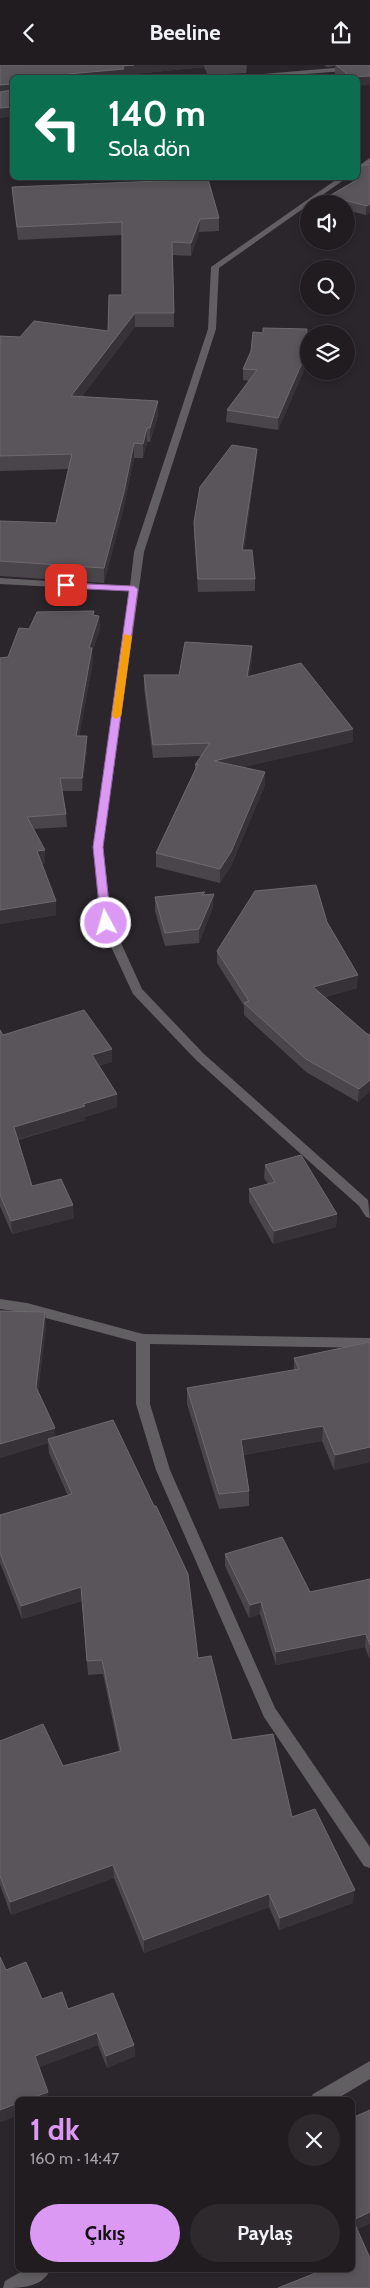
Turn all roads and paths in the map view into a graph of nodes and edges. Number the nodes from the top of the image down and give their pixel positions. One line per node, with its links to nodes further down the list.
1 (370, 67): 2 (street)
2 (275, 75)
3 (341, 180): 5 (street)
4 (0, 581): 5 (street)
5 (134, 589): 6 (street)
6 (370, 1214)
7 (0, 1304): 8 (street)
8 (144, 1339): 9 (street); 10 (street)
9 (370, 1343)
10 (370, 1861)
11 (370, 2069): 12 (street)
12 (324, 2097)
13 (38, 2272): 14 (street)
14 (12, 2288)

